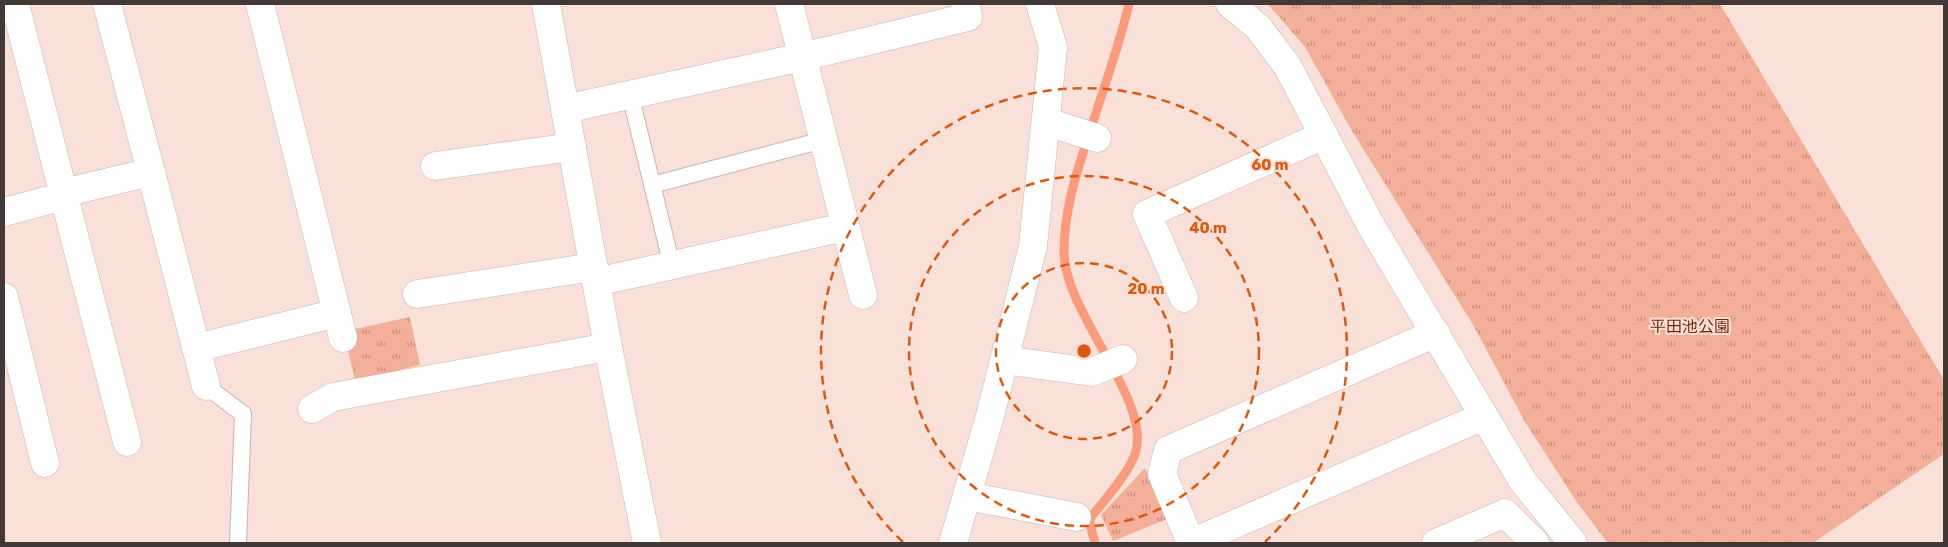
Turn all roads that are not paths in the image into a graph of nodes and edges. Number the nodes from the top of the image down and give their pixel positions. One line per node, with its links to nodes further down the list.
1 (15, 4): 20 (street)
2 (107, 4): 18 (street)
3 (260, 4): 31 (street)
4 (546, 4): 11 (street)
5 (789, 4): 9 (street)
6 (966, 4): 9 (street)
7 (1040, 4): 12 (street)
8 (1230, 4): 13 (street)
9 (802, 57): 10 (street); 15 (street)
10 (630, 94): 11 (street); 19 (lane)
11 (565, 109): 16 (street)
12 (1058, 126): 14 (street); 33 (street)
13 (1324, 135): 28 (street); 29 (street)
14 (1097, 138)
15 (823, 140): 19 (lane); 22 (street)
16 (572, 147): 17 (street); 24 (street)
17 (435, 166)
18 (151, 172): 20 (street); 31 (street)
19 (652, 184): 23 (lane)
20 (64, 195): 21 (street); 37 (street)
21 (4, 212)
22 (846, 227): 23 (street); 26 (street)
23 (672, 266): 24 (street)
24 (595, 274): 25 (street); 30 (street)
25 (417, 294)
26 (863, 295)
27 (4, 297): 38 (street)
28 (1184, 298)
29 (1436, 333): 36 (street); 44 (street)
30 (608, 347): 35 (street); 42 (street)
31 (196, 348): 34 (street)
32 (1123, 359): 33 (street)
33 (1004, 360): 39 (street)
34 (206, 386): 41 (lane)
35 (312, 409)
36 (1484, 416): 44 (street); 47 (street)
37 (127, 442)
38 (45, 463)
39 (966, 496): 40 (street); 43 (street)
40 (1077, 517)
41 (238, 543)
42 (647, 543)
43 (953, 543)
44 (1191, 543)
45 (1436, 543): 46 (street)
46 (1535, 543)
47 (1573, 543)

